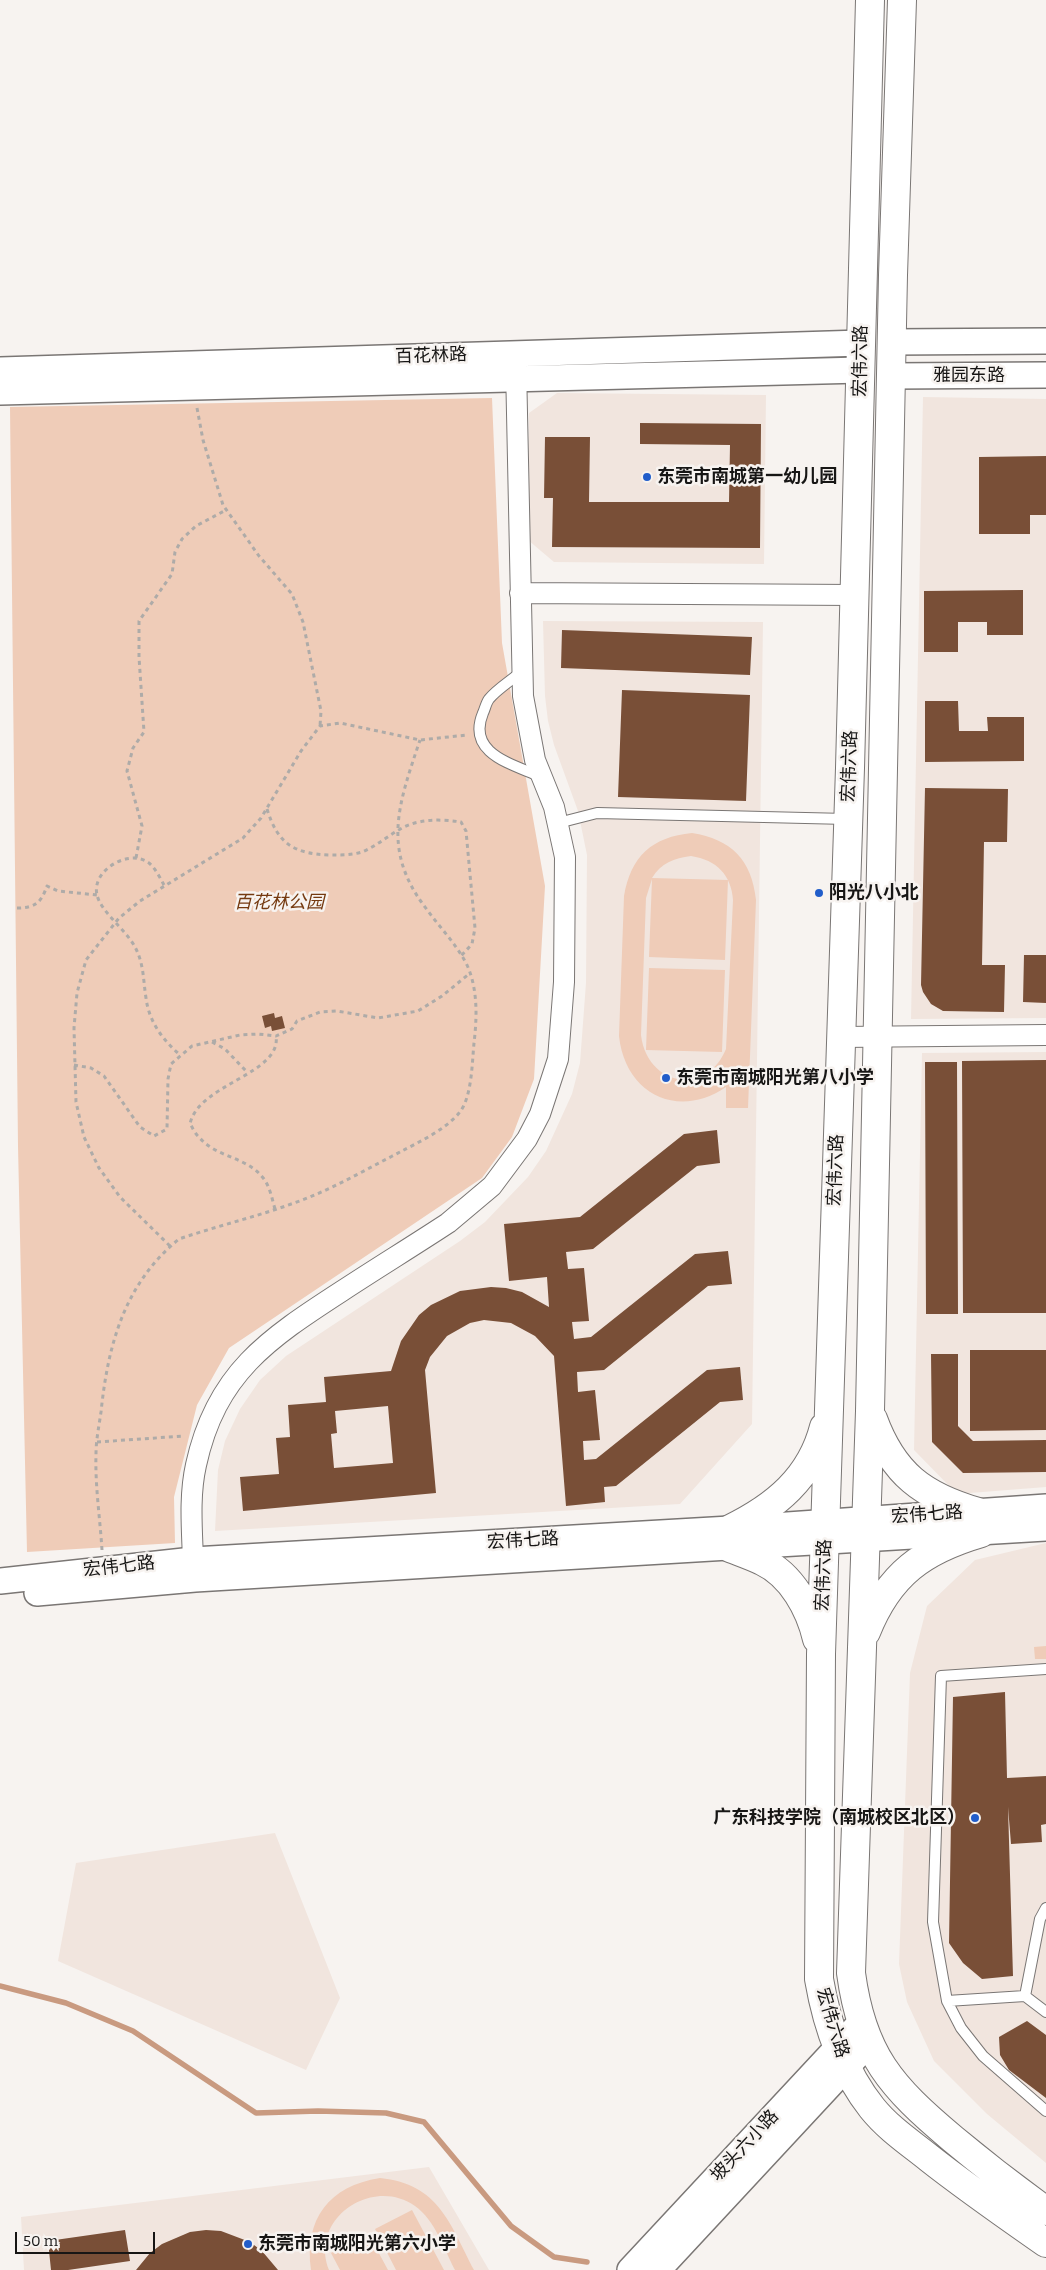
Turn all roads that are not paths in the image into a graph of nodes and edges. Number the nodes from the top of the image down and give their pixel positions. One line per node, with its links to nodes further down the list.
1 (870, 0): 5 (main road, 宏伟六路)
2 (902, 0): 4 (main road, 宏伟六路)
3 (1046, 341): 4 (street, 雅园东路)
4 (892, 342): 10 (main road, 宏伟六路)
5 (861, 343): 6 (street, 百花林路); 8 (main road, 宏伟六路)
6 (515, 353): 7 (street, 百花林路); 11 (street)
7 (0, 370)
8 (861, 370): 11 (street, 百花林路); 14 (main road, 宏伟六路)
9 (1046, 375): 10 (street, 雅园东路)
10 (892, 376): 20 (main road, 宏伟六路)
11 (516, 379): 12 (street, 百花林路); 13 (street)
12 (0, 392)
13 (520, 593): 14 (street); 15 (street)
14 (855, 595): 17 (main road, 宏伟六路)
15 (522, 671): 16 (street); 16 (lane)
16 (542, 777): 18 (street)
17 (848, 819): 18 (lane); 21 (main road, 宏伟六路)
18 (558, 824): 30 (street)
19 (1046, 1035): 20 (street)
20 (878, 1036): 21 (street); 23 (main road, 宏伟六路)
21 (841, 1037): 22 (main road, 宏伟六路)
22 (829, 1409): 28 (main road, 宏伟六路); 29 (main road)
23 (870, 1411): 25 (main road); 27 (main road, 宏伟六路)
24 (1046, 1507): 25 (street, 宏伟七路)
25 (980, 1522): 26 (street, 宏伟七路); 27 (street, 宏伟七路); 33 (main road)
26 (1046, 1528)
27 (865, 1530): 28 (street, 宏伟七路); 33 (main road, 宏伟六路)
28 (826, 1532): 29 (street, 宏伟七路); 34 (main road, 宏伟六路)
29 (730, 1538): 30 (street, 宏伟七路); 32 (street, 宏伟七路); 34 (main road)
30 (193, 1560): 31 (street, 宏伟七路)
31 (0, 1581)
32 (0, 1598)
33 (861, 1642): 40 (main road, 宏伟六路)
34 (821, 1654): 41 (main road, 宏伟六路)
35 (1046, 1669): 38 (lane)
36 (1046, 1908): 37 (lane)
37 (1025, 1996): 38 (lane); 39 (lane)
38 (947, 2001): 42 (lane)
39 (1046, 2012)
40 (865, 2033): 41 (street, 坡头六小路); 43 (main road, 宏伟六路)
41 (841, 2058): 44 (main road, 宏伟六路); 45 (street, 坡头六小路); 46 (street, 坡头六小路)
42 (1046, 2110)
43 (1046, 2211)
44 (1046, 2243)
45 (630, 2270)
46 (658, 2270)

